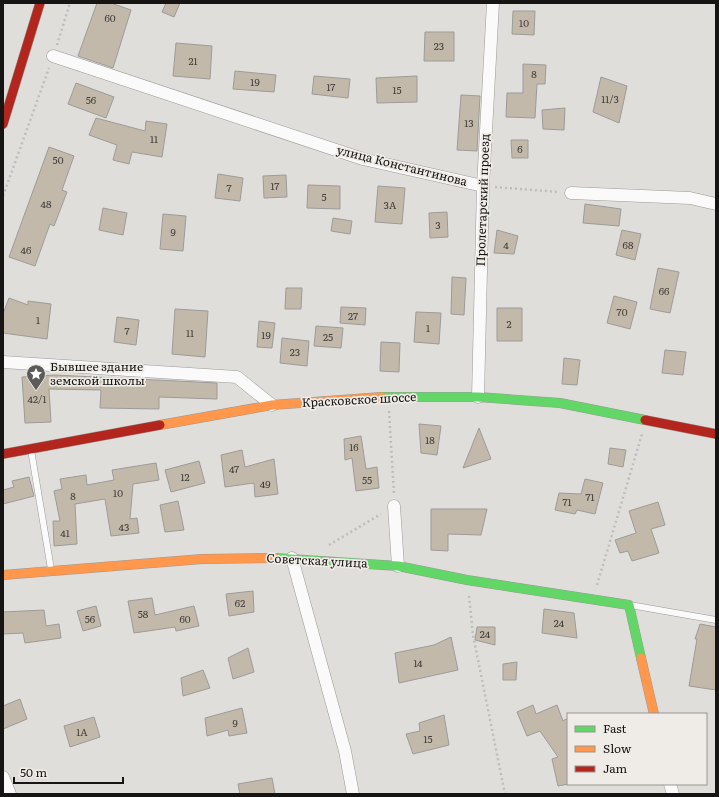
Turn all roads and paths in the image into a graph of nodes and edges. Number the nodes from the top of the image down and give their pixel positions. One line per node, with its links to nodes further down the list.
1 (40, 3): 5 (main road)
2 (70, 3): 4 (path)
3 (493, 3): 6 (street, Пролетарский проезд)
4 (53, 56): 6 (street, улица Константинова); 8 (path)
5 (3, 124)
6 (482, 186): 7 (path, улица Константинова); 11 (street, Пролетарский проезд)
7 (571, 193): 9 (street)
8 (3, 196)
9 (716, 204)
10 (3, 362): 12 (street)
11 (478, 397): 12 (main road, Красковское шоссе); 15 (main road, Красковское шоссе)
12 (272, 405): 16 (main road, Красковское шоссе)
13 (389, 409): 18 (path)
14 (643, 431): 25 (path)
15 (716, 434)
16 (31, 450): 17 (main road, Красковское шоссе); 22 (lane)
17 (3, 454)
18 (394, 506): 19 (path); 21 (street)
19 (327, 547)
20 (292, 558): 21 (main road, Советская улица); 22 (main road, Советская улица); 31 (street)
21 (398, 566): 24 (main road, Советская улица)
22 (51, 571): 23 (main road, Советская улица)
23 (3, 575)
24 (467, 580): 25 (main road, Советская улица); 32 (path)
25 (593, 601): 26 (main road, Советская улица)
26 (629, 605): 27 (lane); 28 (main road)
27 (716, 620)
28 (654, 713)
29 (3, 777): 30 (street)
30 (10, 794)
31 (353, 794)
32 (505, 794)

